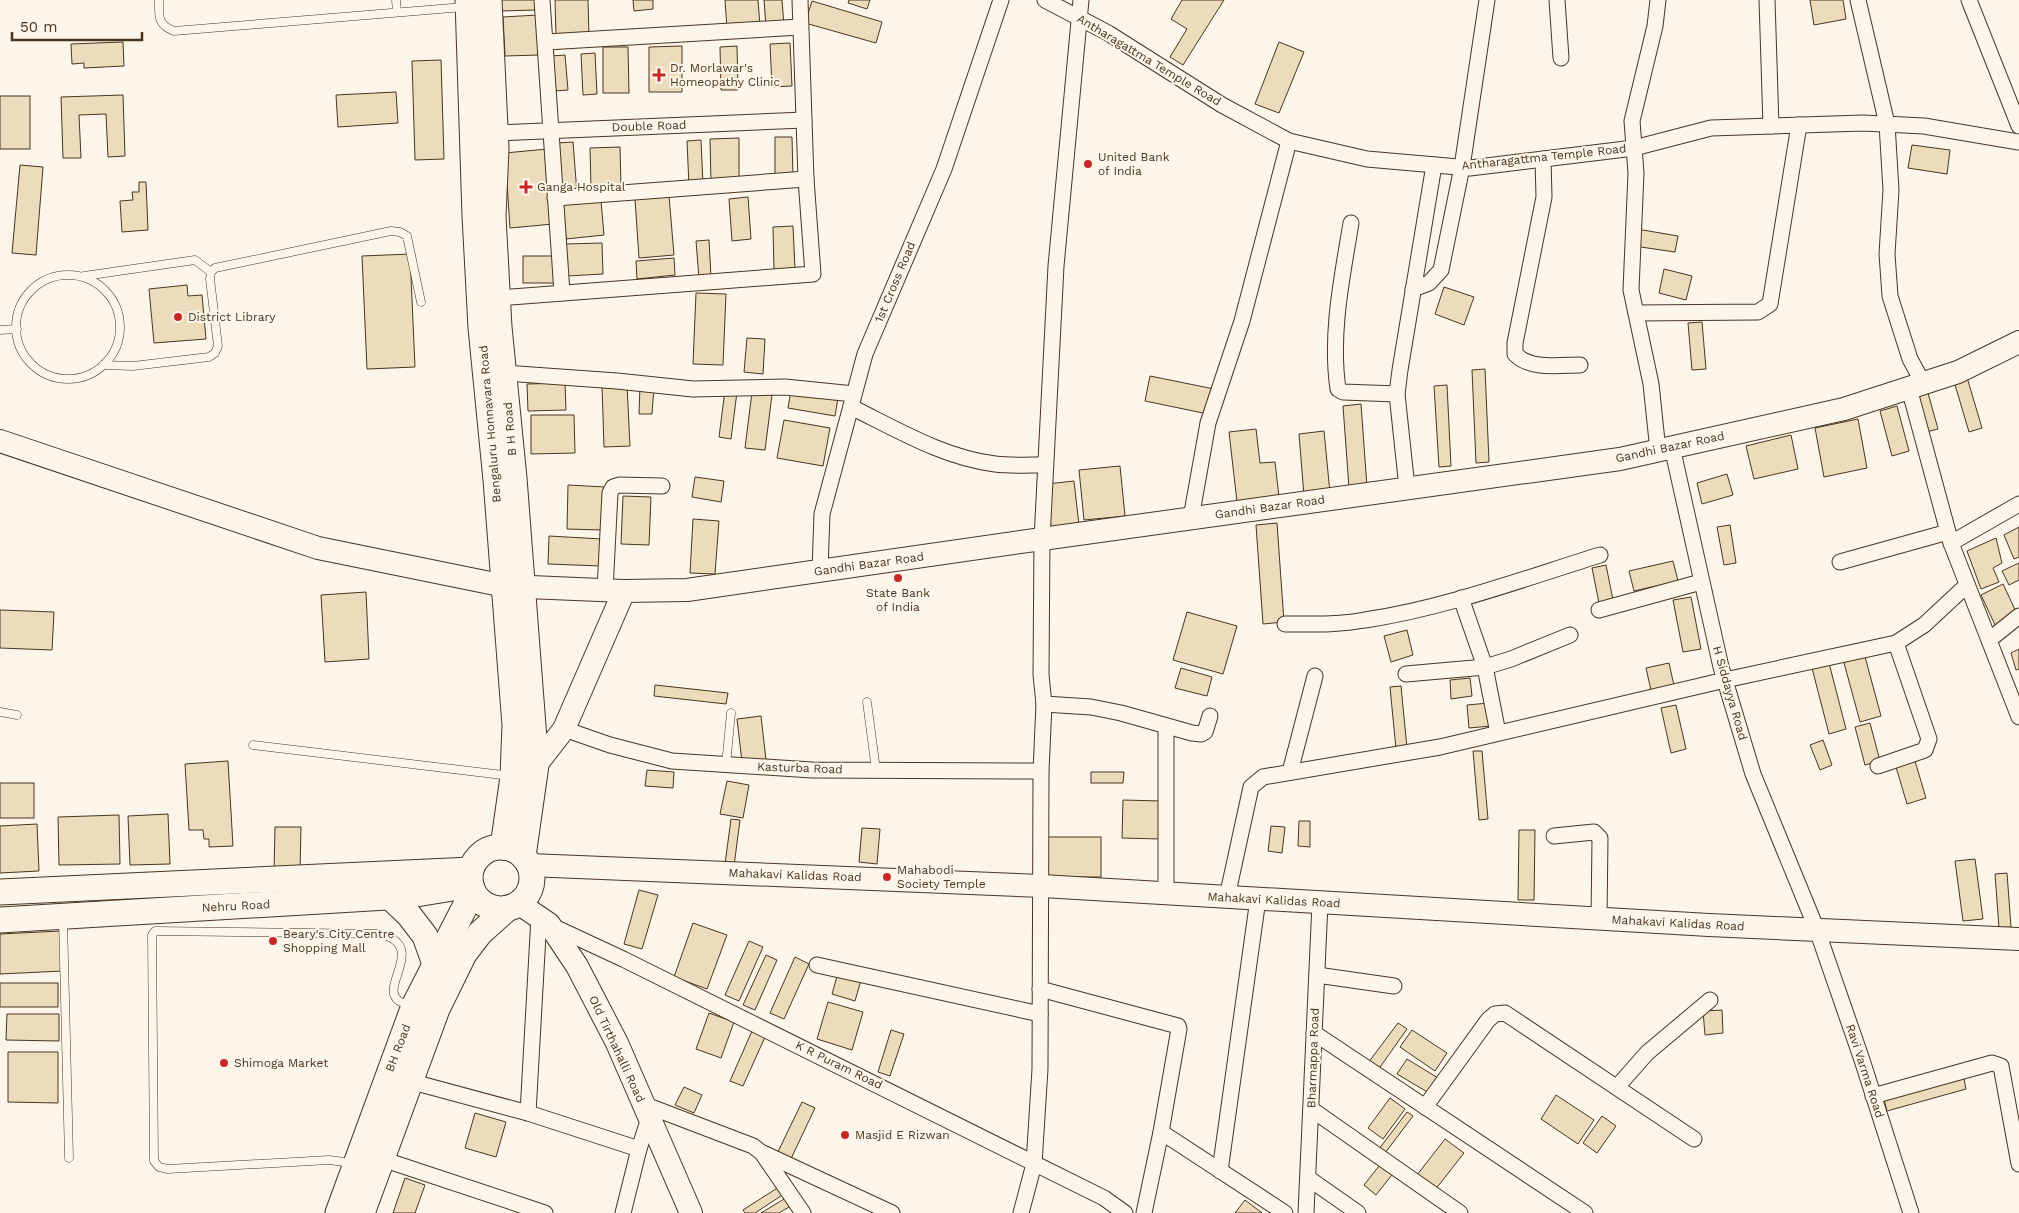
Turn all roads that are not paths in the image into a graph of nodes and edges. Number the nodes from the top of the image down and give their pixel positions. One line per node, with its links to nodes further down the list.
1 (158, 0): 15 (lane)
2 (396, 0): 15 (lane)
3 (542, 0): 18 (street)
4 (800, 0): 17 (street)
5 (1001, 0): 51 (street, 1st Cross Road)
6 (1045, 0): 16 (street, Antharagattma Temple Road)
7 (1081, 0): 16 (street)
8 (1487, 0): 32 (street)
9 (1557, 0): 19 (street)
10 (1658, 0): 29 (street, H Siddayya Road)
11 (1767, 0): 23 (street)
12 (1858, 0): 21 (street)
13 (1969, 0): 24 (street)
14 (476, 2): 15 (lane); 26 (main road, B H Road); 66 (main road, Bengaluru Honnavara Road)
15 (397, 12)
16 (1080, 18): 27 (street, Antharagattma Temple Road); 54 (street)
17 (800, 27): 18 (street); 20 (street)
18 (546, 42): 25 (street)
19 (1561, 58)
20 (804, 120): 25 (street, Double Road); 33 (street)
21 (1886, 124): 22 (street, Antharagattma Temple Road); 28 (street, Antharagattma Temple Road); 49 (street)
22 (1799, 125): 23 (street, Antharagattma Temple Road); 42 (street)
23 (1771, 126): 29 (street, Antharagattma Temple Road)
24 (2019, 126)
25 (550, 131): 26 (street, Double Road); 34 (street)
26 (495, 133): 40 (main road, B H Road)
27 (1289, 142): 31 (street, Antharagattma Temple Road); 58 (street)
28 (2019, 142)
29 (1634, 148): 30 (street, Antharagattma Temple Road); 42 (street, H Siddayya Road)
30 (1543, 159): 32 (street, Antharagattma Temple Road); 46 (street)
31 (1434, 165): 32 (street, Antharagattma Temple Road); 38 (street)
32 (1462, 167): 38 (street)
33 (806, 179): 34 (street); 39 (street)
34 (555, 198): 39 (street)
35 (1351, 224): 50 (street)
36 (211, 272): 37 (lane); 41 (lane); 47 (lane)
37 (84, 276): 43 (lane); 47 (lane)
38 (1413, 289): 50 (street)
39 (562, 293): 40 (street)
40 (498, 298): 48 (main road, B H Road)
41 (421, 302)
42 (1636, 313): 53 (street, H Siddayya Road)
43 (17, 329): 44 (lane); 47 (lane)
44 (0, 330)
45 (2019, 342): 49 (street, Gandhi Bazar Road)
46 (1580, 365)
47 (103, 366)
48 (504, 373): 51 (street); 66 (main road, B H Road)
49 (1916, 386): 53 (street, Gandhi Bazar Road); 59 (street)
50 (1397, 394): 56 (street)
51 (853, 400): 54 (street); 63 (street, 1st Cross Road)
52 (0, 442): 66 (street, Gandhi Bazar Road)
53 (1665, 449): 56 (street, Gandhi Bazar Road); 64 (street, H Siddayya Road)
54 (1045, 465): 60 (street)
55 (662, 486): 67 (street)
56 (1407, 488): 58 (street, Gandhi Bazar Road)
57 (2019, 504): 59 (street)
58 (1191, 518): 60 (street, Gandhi Bazar Road)
59 (1949, 537): 62 (street); 65 (street)
60 (1042, 539): 63 (street, Gandhi Bazar Road); 80 (street)
61 (1600, 555): 68 (street)
62 (1840, 562)
63 (820, 571): 67 (street, Gandhi Bazar Road)
64 (1701, 582): 69 (street); 78 (street, H Siddayya Road)
65 (1967, 585): 73 (street); 74 (street)
66 (513, 587): 67 (street, Gandhi Bazar Road); 90 (main road, B H Road); 96 (main road, Bengaluru Honnavara Road)
67 (615, 590): 87 (street)
68 (1461, 598): 71 (street); 75 (street)
69 (1598, 610)
70 (2019, 616): 73 (street)
71 (1285, 624)
72 (1570, 635): 75 (street)
73 (1989, 640): 85 (street)
74 (1896, 643): 78 (street); 92 (street)
75 (1485, 667): 76 (street); 88 (street)
76 (1406, 674)
77 (1315, 676): 95 (street)
78 (1725, 680): 88 (street); 112 (street, H Siddayya Road)
79 (867, 702): 93 (lane)
80 (1044, 704): 86 (street); 94 (street)
81 (0, 712): 83 (lane)
82 (731, 713): 91 (lane)
83 (18, 715)
84 (1210, 716): 86 (street)
85 (2019, 718)
86 (1166, 726): 102 (street)
87 (564, 729): 90 (street); 91 (street, Kasturba Road)
88 (1498, 733): 95 (street)
89 (253, 745): 96 (lane)
90 (536, 765): 98 (main road, B H Road)
91 (726, 765): 93 (street, Kasturba Road)
92 (1878, 766)
93 (876, 770): 94 (street, Kasturba Road)
94 (1042, 771): 100 (street)
95 (1290, 772): 104 (street)
96 (513, 776): 98 (main road, Bengaluru Honnavara Road)
97 (1554, 836): 109 (street)
98 (518, 856): 99 (main road); 100 (street, Mahakavi Kalidas Road); 107 (main road)
99 (472, 882): 101 (main road, Nehru Road); 103 (main road, Nehru Road); 107 (main road); 114 (main road, BH Road)
100 (1042, 886): 102 (street, Mahakavi Kalidas Road); 118 (street)
101 (0, 892)
102 (1166, 894): 104 (street, Mahakavi Kalidas Road)
103 (390, 897): 108 (main road, Nehru Road); 114 (main road)
104 (1227, 897): 105 (street, Mahakavi Kalidas Road)
105 (1258, 899): 106 (street, Mahakavi Kalidas Road); 139 (street)
106 (1320, 903): 109 (street, Mahakavi Kalidas Road); 116 (street, Bharmappa Road)
107 (513, 906): 111 (street, Old Tirthahalli Road); 123 (main road, BH Road)
108 (63, 917): 110 (main road, Nehru Road); 134 (lane)
109 (1599, 918): 112 (street, Mahakavi Kalidas Road)
110 (0, 920)
111 (544, 921): 128 (street, Old Tirthahalli Road); 129 (street); 137 (street, K R Puram Road)
112 (1817, 930): 113 (street, Mahakavi Kalidas Road); 125 (street, Ravi Varma Road)
113 (2019, 939)
114 (435, 964): 120 (main road, BH Road)
115 (818, 965): 121 (street)
116 (1317, 975): 117 (street); 122 (street, Bharmappa Road)
117 (1394, 986)
118 (1040, 989): 121 (street); 130 (street)
119 (1710, 1000): 124 (street)
120 (414, 1006): 136 (main road, BH Road); 136 (lane)
121 (1040, 1014): 137 (street)
122 (1314, 1034): 126 (street); 127 (street, Bharmappa Road)
123 (410, 1081): 129 (street); 135 (main road, BH Road)
124 (1617, 1087): 126 (street); 131 (street)
125 (1873, 1096): 138 (street); 156 (street, Ravi Varma Road)
126 (1425, 1107): 155 (street)
127 (1311, 1109): 140 (street, Bharmappa Road); 154 (street)
128 (646, 1111): 132 (street); 133 (street); 145 (street, Old Tirthahalli Road)
129 (528, 1113): 132 (street)
130 (1161, 1132): 139 (street); 150 (street)
131 (1694, 1139)
132 (639, 1149): 144 (street)
133 (762, 1153): 146 (street); 147 (street)
134 (69, 1158)
135 (382, 1159): 142 (main road, BH Road); 143 (street)
136 (356, 1164): 141 (main road, BH Road)
137 (1034, 1164): 148 (street); 149 (street, K R Puram Road)
138 (2019, 1164)
139 (1220, 1170): 151 (street)
140 (1308, 1178): 152 (street, Bharmappa Road); 153 (street)
141 (338, 1213)
142 (362, 1213)
143 (545, 1213)
144 (623, 1213)
145 (691, 1213)
146 (803, 1213)
147 (892, 1213)
148 (1020, 1213)
149 (1125, 1213)
150 (1144, 1213)
151 (1285, 1213)
152 (1306, 1213)
153 (1358, 1213)
154 (1460, 1213)
155 (1585, 1213)
156 (1911, 1213)

